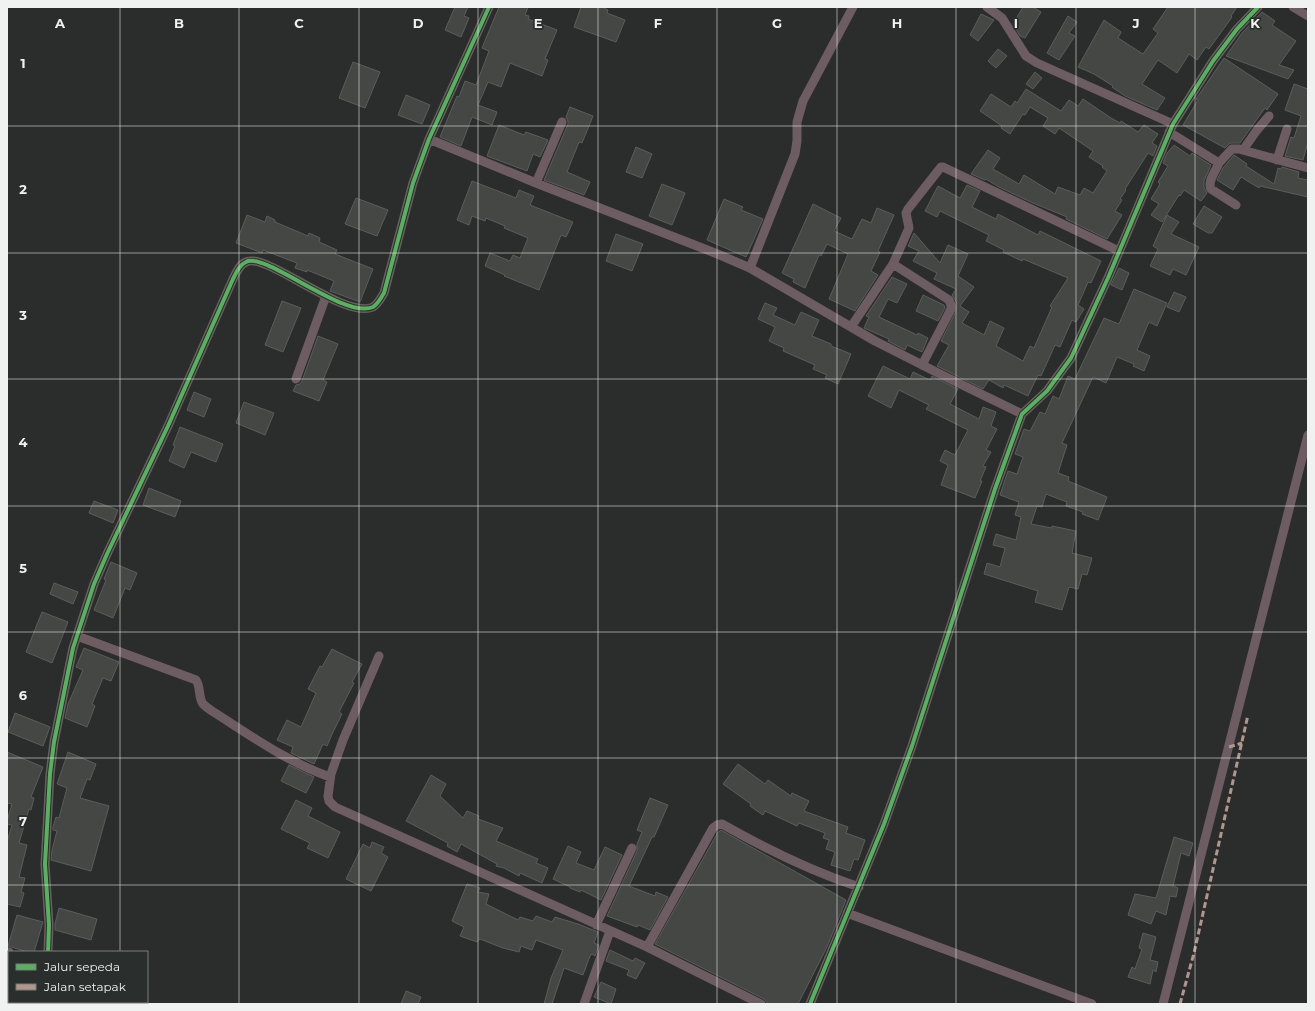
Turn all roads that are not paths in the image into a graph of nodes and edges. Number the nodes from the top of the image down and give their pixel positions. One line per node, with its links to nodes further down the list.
1 (489, 7): 11 (street)
2 (854, 7): 20 (street)
3 (987, 7): 9 (street)
4 (1258, 7): 9 (street)
5 (1293, 7): 6 (street)
6 (1308, 16)
7 (1269, 116): 12 (street)
8 (562, 122): 16 (street)
9 (1171, 128): 14 (street); 18 (street)
10 (1287, 129): 13 (street)
11 (429, 139): 16 (street); 21 (street)
12 (1243, 150): 13 (street); 14 (street)
13 (1277, 160): 15 (street)
14 (1219, 163): 17 (street)
15 (1308, 168)
16 (536, 183): 20 (street)
17 (1236, 205)
18 (1119, 251): 19 (street); 25 (street)
19 (893, 264): 22 (street); 23 (street)
20 (750, 268): 22 (street)
21 (326, 296): 24 (street); 27 (street)
22 (851, 328): 23 (street)
23 (922, 365): 25 (street)
24 (296, 379)
25 (1022, 414): 31 (street)
26 (1308, 435): 41 (street)
27 (77, 636): 29 (street); 36 (street)
28 (378, 656): 29 (street)
29 (330, 777): 33 (street)
30 (632, 848): 33 (street)
31 (859, 887): 32 (street); 35 (street)
32 (847, 913): 39 (street); 40 (street)
33 (596, 925): 34 (street)
34 (610, 931): 35 (street); 37 (street)
35 (647, 947): 38 (street)
36 (48, 951)
37 (584, 1004)
38 (761, 1004)
39 (810, 1004)
40 (1092, 1004)
41 (1164, 1004)

